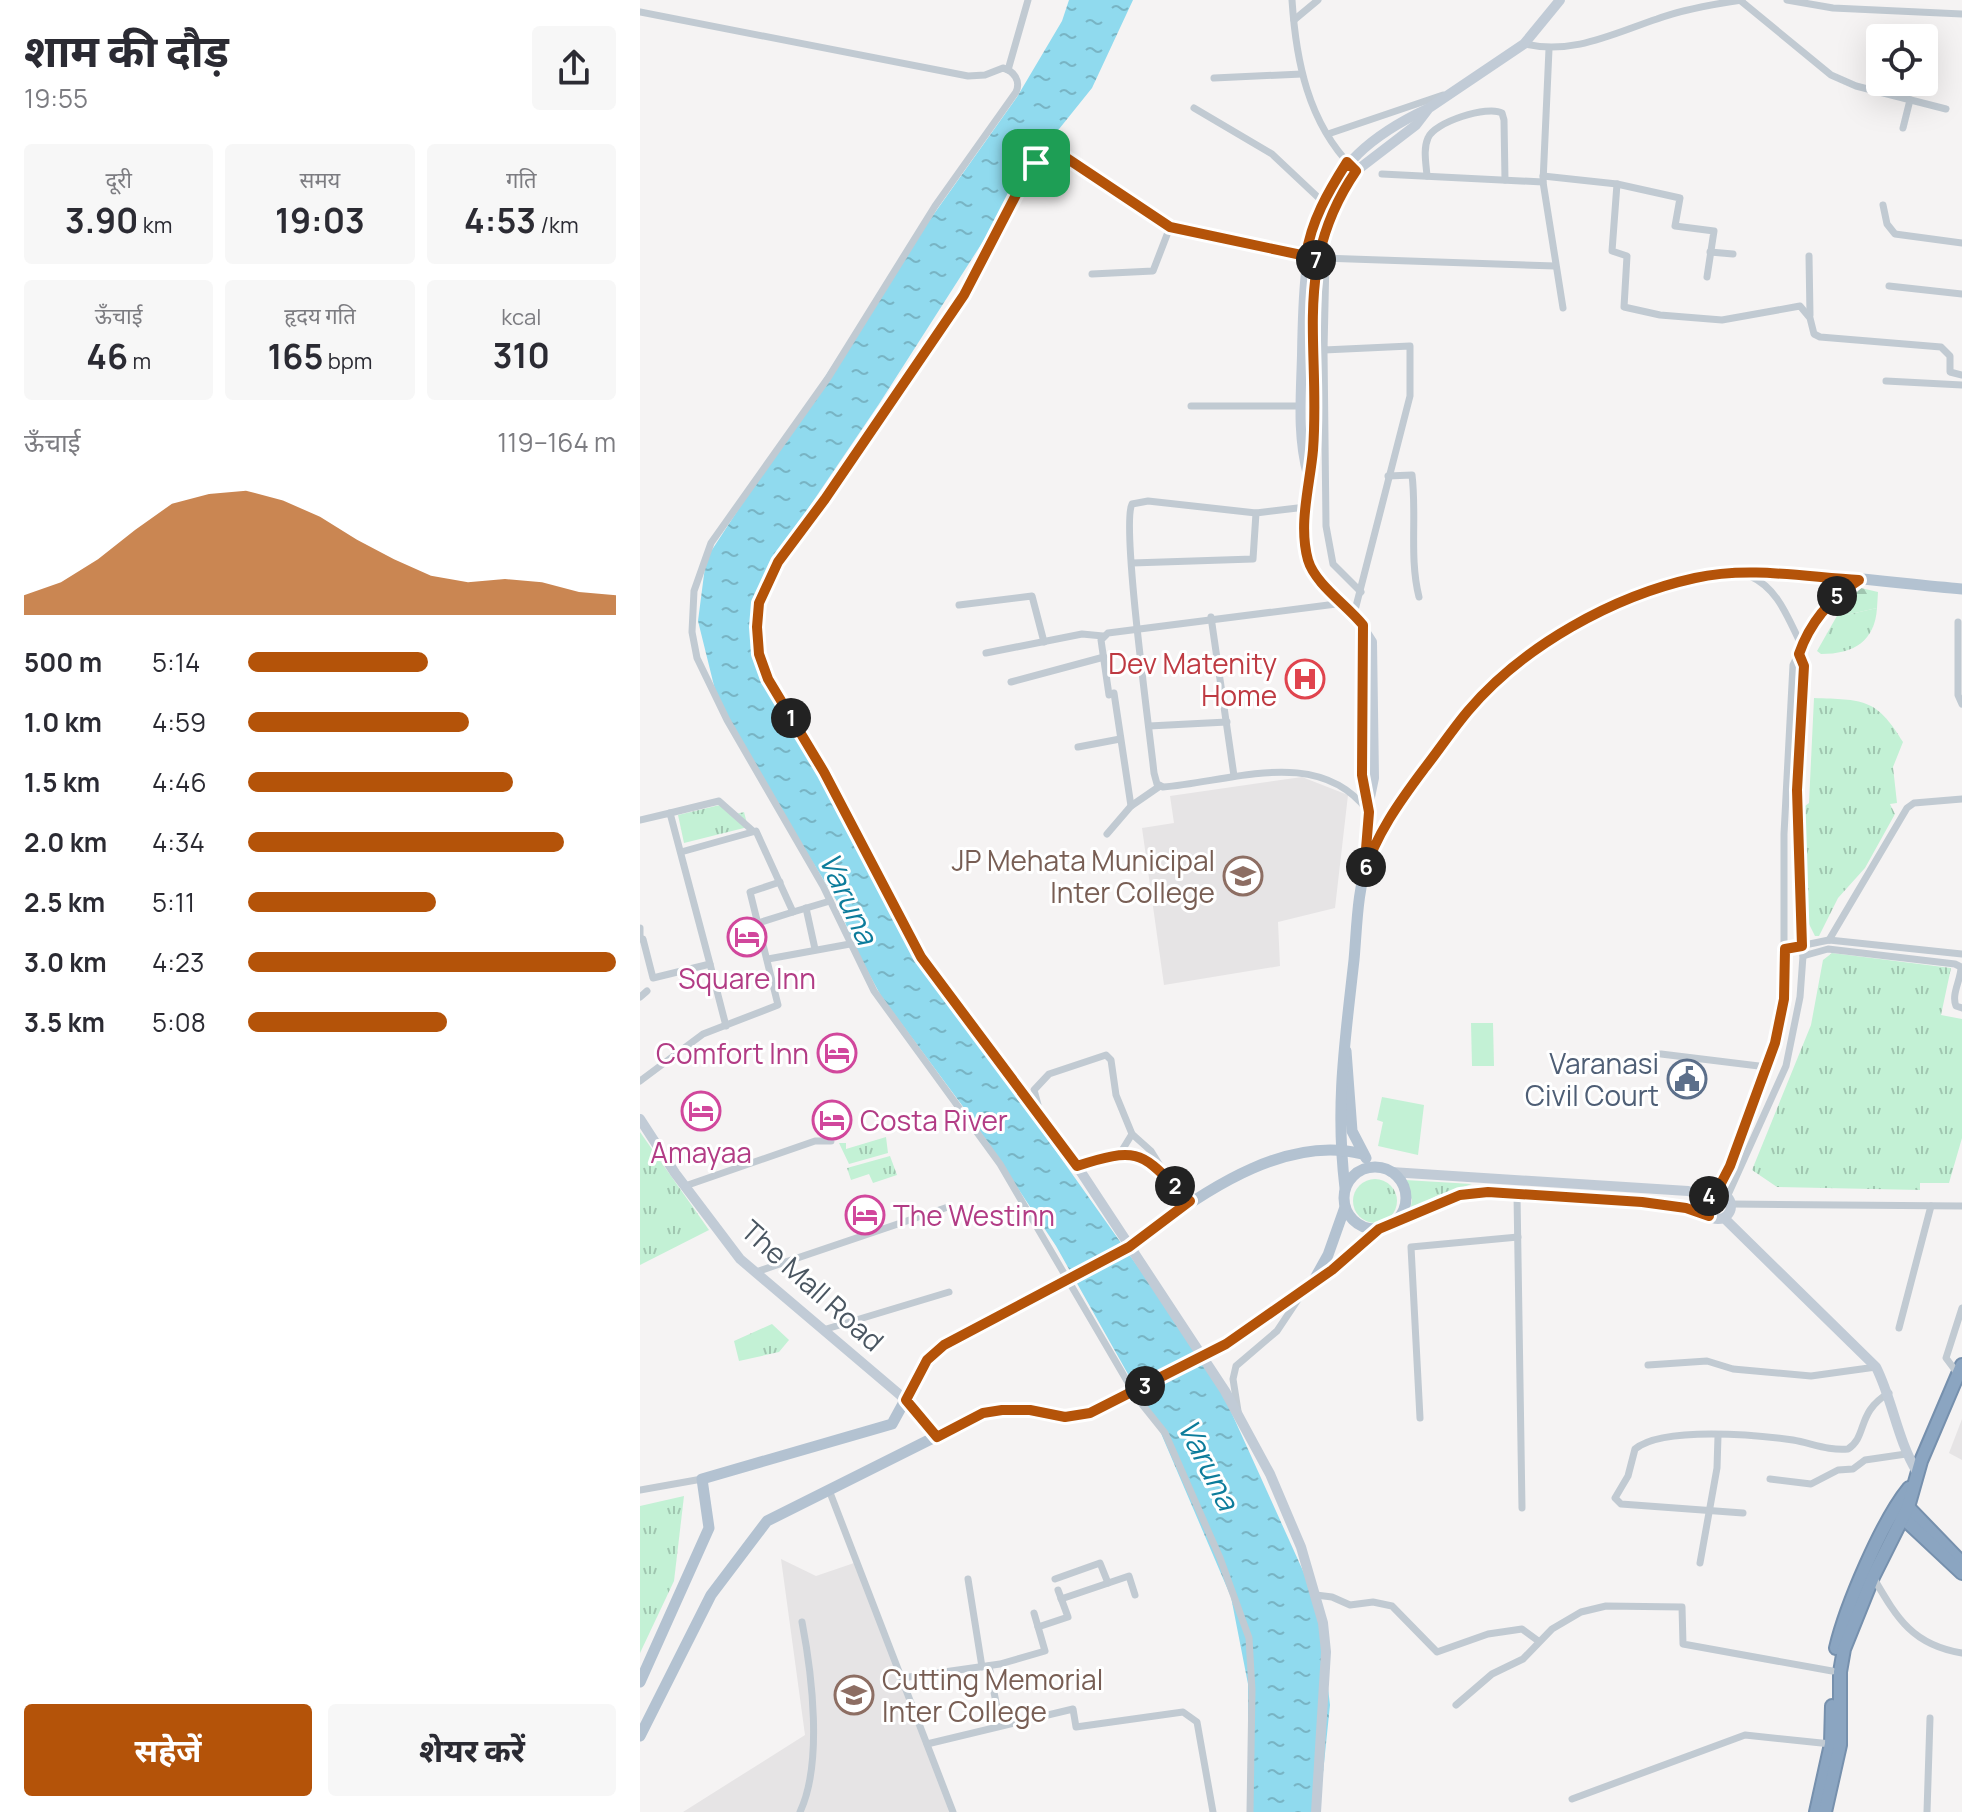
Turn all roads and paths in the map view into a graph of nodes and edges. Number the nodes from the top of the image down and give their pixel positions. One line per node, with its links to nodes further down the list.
1 (1028, 0): 14 (street)
2 (1292, 0): 11 (street)
3 (1318, 0): 11 (street)
4 (1560, 0): 12 (street)
5 (1743, 0): 13 (street); 18 (street)
6 (1787, 0): 8 (street)
7 (1917, 0): 8 (street)
8 (1915, 9): 10 (street)
9 (640, 12): 14 (street)
10 (1962, 14)
11 (1294, 20): 15 (street)
12 (1524, 44): 13 (street); 17 (street)
13 (1549, 49): 28 (street)
14 (1008, 70): 91 (street)
15 (1302, 74): 16 (street); 23 (street)
16 (1214, 78)
17 (1461, 89): 20 (street); 23 (street)
18 (1910, 100): 21 (street); 22 (street)
19 (1194, 108): 31 (street)
20 (1429, 108): 24 (street); 25 (street)
21 (1946, 109)
22 (1903, 128)
23 (1328, 134): 24 (street)
24 (1347, 162): 25 (street); 31 (street)
25 (1356, 171): 38 (street)
26 (1382, 174): 27 (street)
27 (1427, 176): 29 (street); 29 (street)
28 (1543, 179): 29 (street); 30 (street); 39 (street)
29 (1505, 180)
30 (1617, 184): 35 (street); 45 (street)
31 (1323, 202): 38 (street)
32 (1883, 205): 34 (street)
33 (1170, 227): 38 (street); 40 (street); 114 (street)
34 (1962, 243)
35 (1710, 252): 36 (street); 41 (street)
36 (1733, 254)
37 (1809, 256): 45 (street)
38 (1316, 257): 39 (street); 46 (street); 51 (street); 53 (street)
39 (1555, 266): 44 (street)
40 (1092, 274)
41 (1707, 277)
42 (1889, 286): 43 (street)
43 (1962, 294)
44 (1563, 308)
45 (1810, 318): 47 (street)
46 (1324, 350): 52 (street); 60 (street)
47 (1962, 375)
48 (1886, 381): 49 (street)
49 (1962, 385)
50 (1191, 406): 51 (street)
51 (1301, 406): 53 (street)
52 (1388, 476): 60 (street); 61 (street)
53 (1308, 477): 54 (street)
54 (1306, 507): 55 (street); 62 (street)
55 (1256, 513): 56 (street); 56 (street)
56 (1132, 563): 67 (street)
57 (1743, 573): 58 (main road); 70 (street); 89 (main road)
58 (1859, 580): 59 (main road); 70 (street)
59 (1962, 589)
60 (1361, 592): 64 (street)
61 (1419, 597)
62 (1344, 603): 64 (street); 65 (street)
63 (959, 605): 69 (street)
64 (1354, 614): 83 (street)
65 (1211, 617): 67 (street); 75 (street)
66 (1958, 622): 74 (street)
67 (1139, 627): 68 (street); 76 (street)
68 (1103, 636): 69 (street); 72 (street)
69 (1044, 642): 71 (street)
70 (1801, 650): 99 (street); 101 (street)
71 (986, 653)
72 (1104, 657): 73 (street); 77 (street)
73 (1011, 682)
74 (1962, 704)
75 (1227, 722): 76 (street); 79 (street)
76 (1149, 726): 80 (street)
77 (1120, 739): 78 (street); 82 (street)
78 (1078, 747)
79 (1234, 776): 80 (street); 83 (street)
80 (1160, 786): 82 (street)
81 (1962, 799): 97 (street)
82 (1131, 806): 87 (street)
83 (1369, 807): 89 (street)
84 (670, 813): 85 (street); 86 (street); 88 (street)
85 (640, 820)
86 (753, 831): 88 (street); 90 (street)
87 (1107, 834)
88 (681, 852): 105 (street)
89 (1364, 874): 110 (main road)
90 (780, 882): 93 (street); 94 (street)
91 (830, 901): 92 (street); 98 (street)
92 (806, 908): 93 (street); 100 (street)
93 (793, 912): 94 (street)
94 (758, 923): 104 (street)
95 (640, 928): 96 (street)
96 (641, 939): 105 (street)
97 (1829, 940): 99 (street); 102 (street)
98 (850, 944): 100 (street); 194 (street)
99 (1802, 946): 101 (street); 103 (street)
100 (815, 949): 104 (street)
101 (1785, 949): 112 (street)
102 (1962, 954)
103 (1803, 956): 108 (street); 129 (street)
104 (768, 959): 109 (street)
105 (710, 964): 109 (street)
106 (647, 991): 107 (street)
107 (640, 997)
108 (1962, 1008)
109 (726, 1026): 113 (street)
110 (1345, 1047): 118 (main road); 120 (main road)
111 (1661, 1054): 112 (street)
112 (1767, 1067): 128 (street)
113 (640, 1081)
114 (1034, 1110): 116 (street); 121 (street)
115 (640, 1119): 125 (street, The Mall Road)
116 (1132, 1134): 119 (street); 124 (street)
117 (831, 1141): 125 (street)
118 (1340, 1148): 120 (main road); 126 (main road); 130 (main road)
119 (1121, 1152): 121 (street); 124 (street)
120 (1362, 1154): 122 (main road)
121 (1077, 1166): 150 (street)
122 (1376, 1167): 123 (main road); 126 (main road)
123 (1391, 1172): 128 (street); 137 (main road)
124 (1169, 1180): 130 (street)
125 (685, 1186): 139 (street, The Mall Road)
126 (1345, 1188): 134 (main road)
127 (1517, 1195): 135 (street); 137 (street); 138 (street)
128 (1712, 1195): 129 (street); 135 (street)
129 (1729, 1200): 131 (street); 136 (street)
130 (1190, 1201): 149 (main road, bridge)
131 (1931, 1206): 132 (street); 143 (street)
132 (1962, 1206)
133 (948, 1207): 139 (street)
134 (1345, 1207): 137 (main road); 140 (main road)
135 (1709, 1216): 136 (street)
136 (1724, 1218): 146 (street)
137 (1384, 1227): 140 (main road)
138 (1518, 1237): 151 (street); 160 (street)
139 (756, 1272): 144 (street, The Mall Road)
140 (1308, 1288): 150 (street); 153 (main road, bridge)
141 (949, 1292): 144 (street)
142 (1962, 1308): 147 (street)
143 (1899, 1328)
144 (823, 1330): 149 (street, The Mall Road)
145 (1648, 1365): 146 (street)
146 (1876, 1367): 148 (street)
147 (1960, 1369): 155 (highway)
148 (1889, 1393): 152 (street); 154 (street)
149 (906, 1400): 153 (street, The Mall Road); 156 (main road)
150 (1239, 1416): 173 (street)
151 (1420, 1418)
152 (1718, 1436): 162 (street); 162 (street)
153 (937, 1437): 159 (main road)
154 (1906, 1454): 155 (street); 157 (street)
155 (1917, 1472): 161 (highway)
156 (702, 1479): 158 (street); 183 (main road)
157 (1770, 1479)
158 (640, 1490)
159 (829, 1490): 182 (street); 187 (main road)
160 (1522, 1508)
161 (1901, 1508): 165 (highway); 166 (highway); 167 (highway); 181 (highway)
162 (1710, 1510): 163 (street); 164 (street)
163 (1743, 1513)
164 (1700, 1563)
165 (1962, 1563)
166 (1962, 1573)
167 (1873, 1577): 179 (street); 197 (highway)
168 (968, 1579): 180 (street)
169 (1055, 1579): 170 (street)
170 (1108, 1583): 172 (street); 174 (street)
171 (1058, 1590): 174 (street)
172 (1135, 1595)
173 (1316, 1595): 178 (street); 195 (street)
174 (1061, 1599): 177 (street)
175 (1034, 1613): 177 (street)
176 (802, 1622): 191 (street)
177 (1038, 1627): 180 (street)
178 (1537, 1640): 181 (street); 184 (street)
179 (1962, 1653)
180 (986, 1666): 182 (street); 185 (street)
181 (1832, 1671): 189 (highway)
182 (902, 1678): 188 (street)
183 (640, 1682)
184 (1456, 1705)
185 (998, 1713)
186 (1930, 1718): 198 (street)
187 (640, 1736)
188 (927, 1744): 192 (street); 193 (street)
189 (1831, 1744): 190 (street); 196 (highway)
190 (1572, 1799)
191 (800, 1812)
192 (953, 1812)
193 (1213, 1812)
194 (1250, 1812)
195 (1316, 1812)
196 (1816, 1812)
197 (1825, 1812)
198 (1927, 1812)

